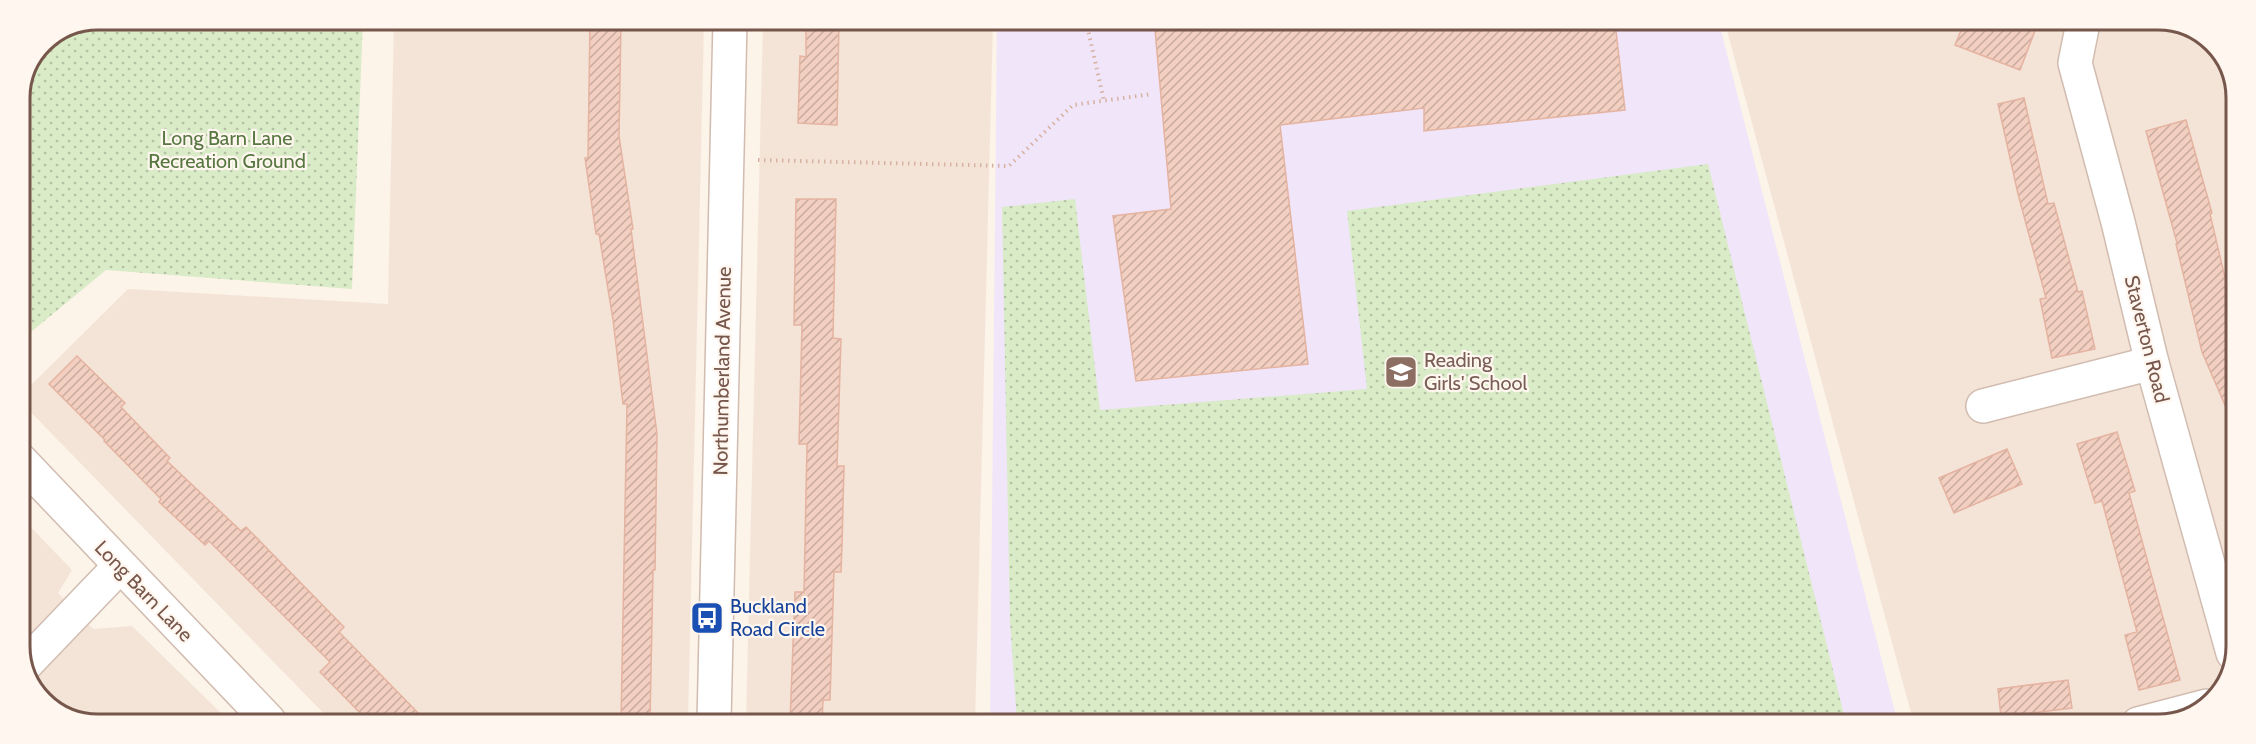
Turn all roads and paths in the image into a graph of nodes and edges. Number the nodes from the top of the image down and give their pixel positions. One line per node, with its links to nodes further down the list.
1 (730, 30): 6 (street, Northumberland Avenue)
2 (1088, 30): 5 (path)
3 (2082, 30): 7 (street, Staverton Road)
4 (1152, 94): 5 (path)
5 (1104, 100): 6 (path)
6 (726, 160): 14 (street, Northumberland Avenue)
7 (2152, 363): 8 (street); 11 (street, Staverton Road)
8 (1983, 406)
9 (30, 471): 10 (street, Long Barn Lane)
10 (120, 566): 12 (street); 13 (street, Long Barn Lane)
11 (2226, 628)
12 (31, 659)
13 (263, 714)
14 (714, 714)

